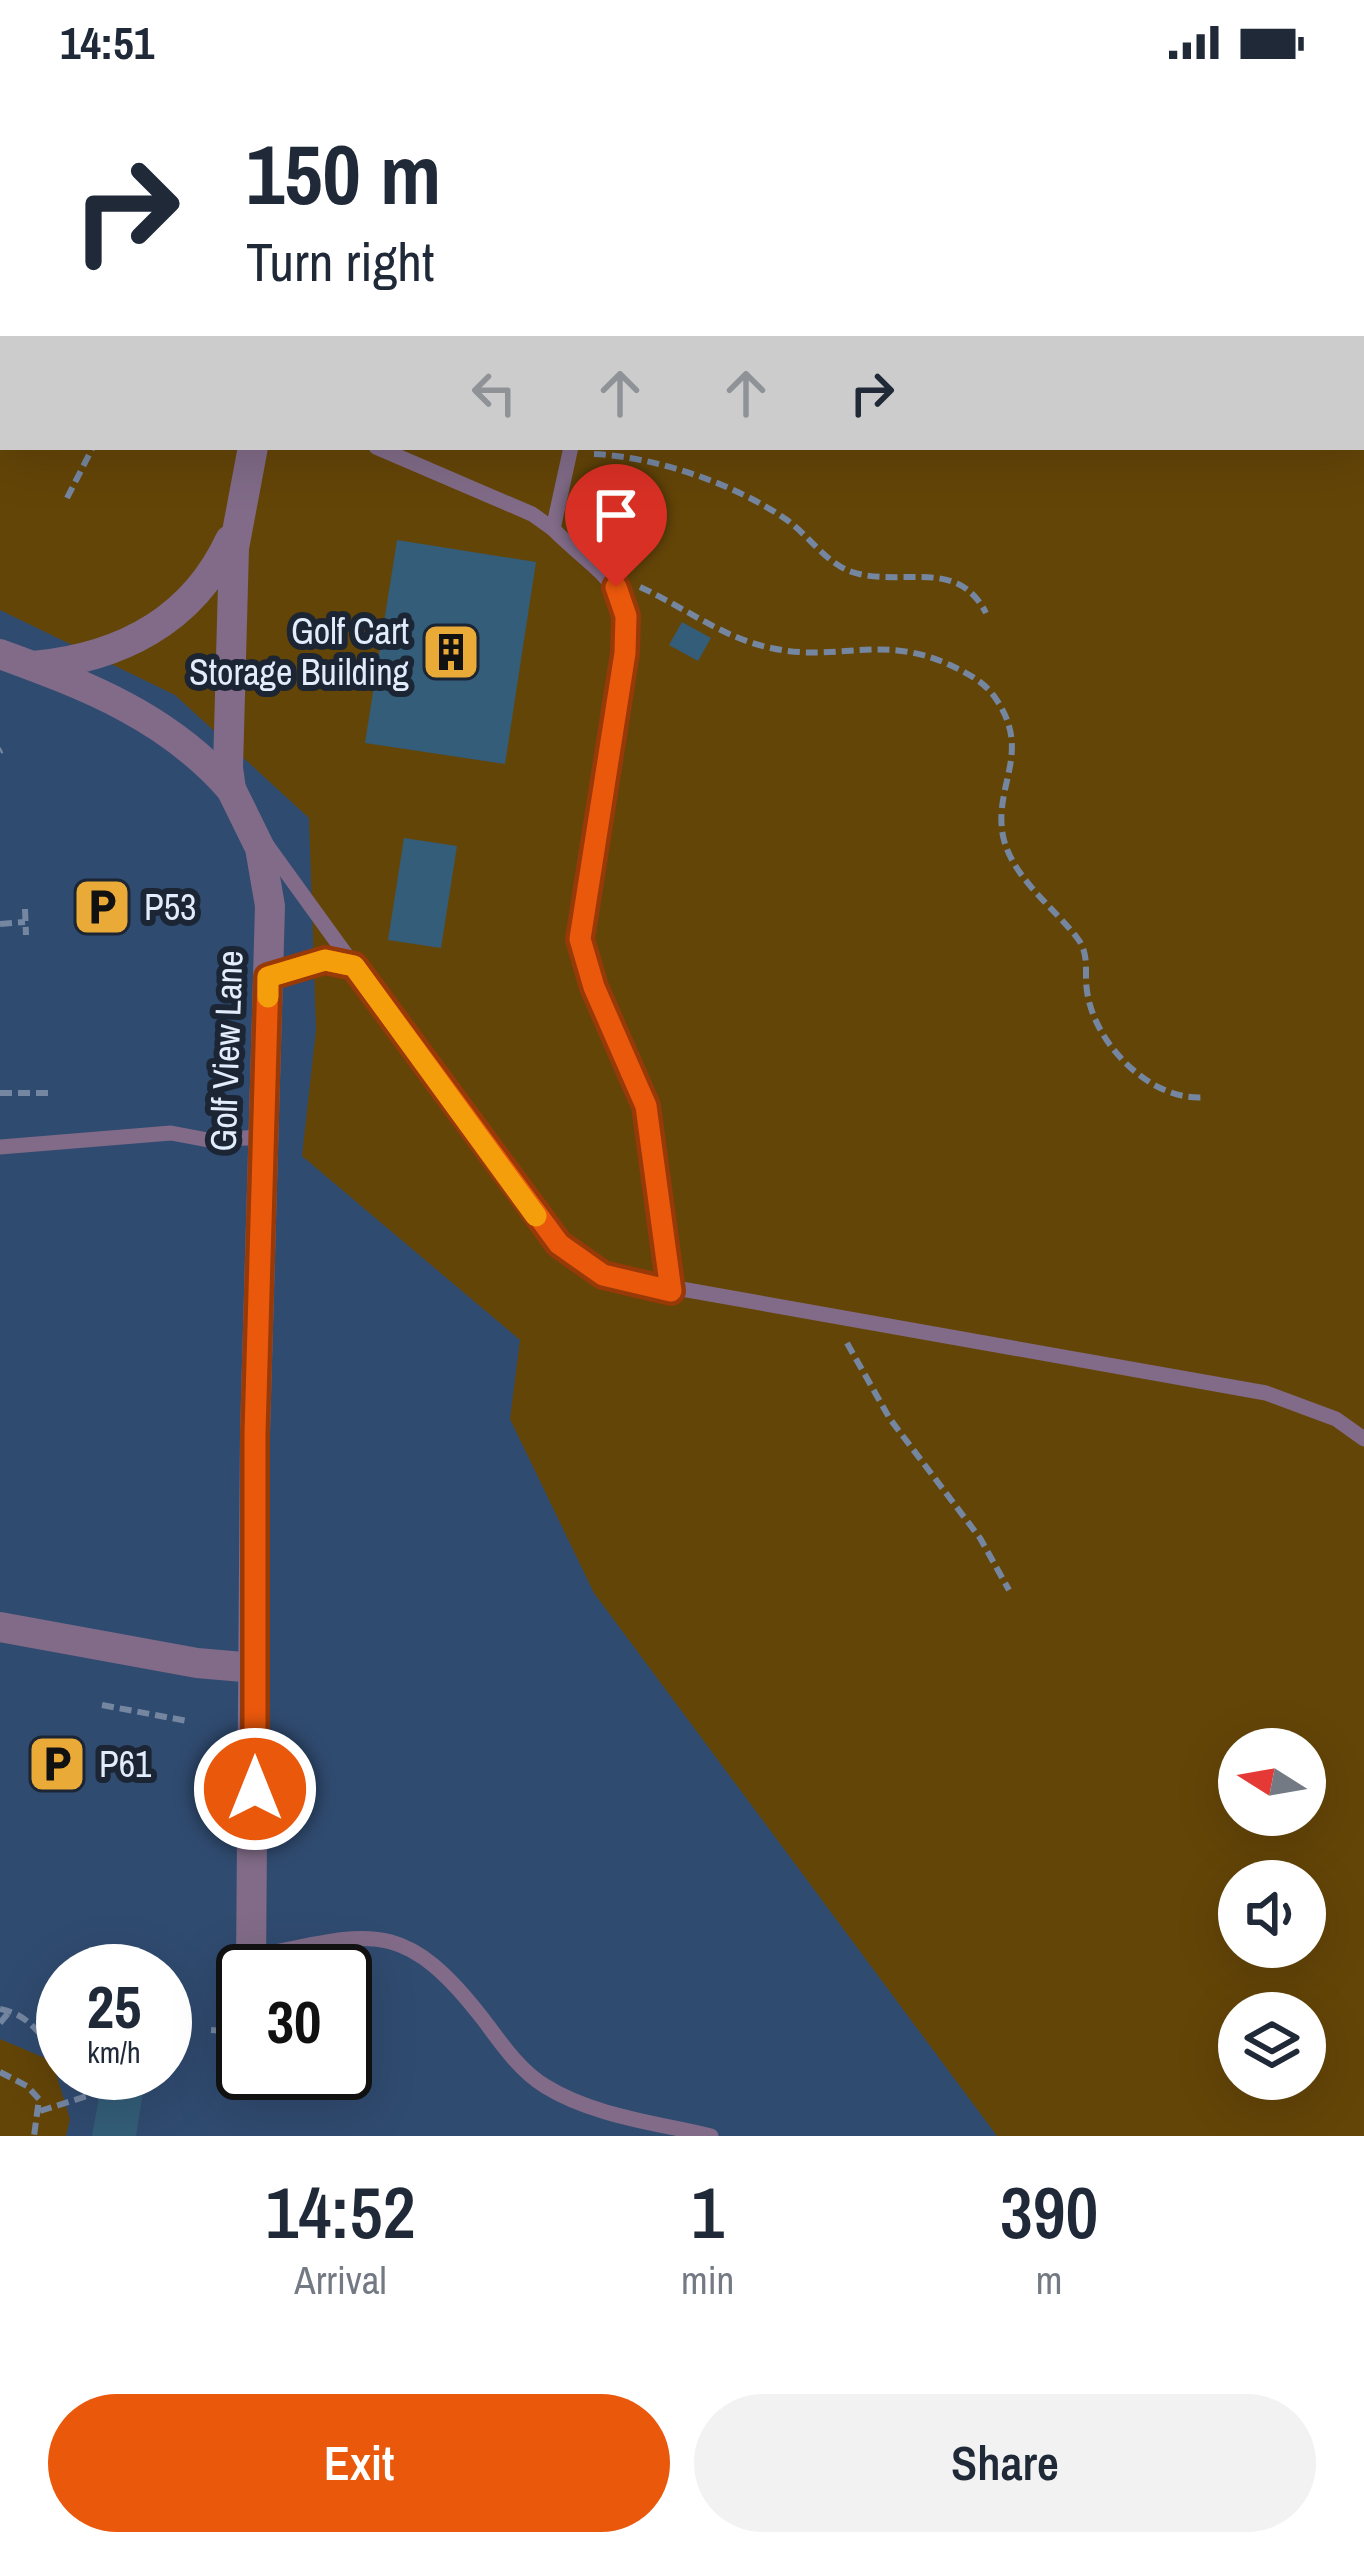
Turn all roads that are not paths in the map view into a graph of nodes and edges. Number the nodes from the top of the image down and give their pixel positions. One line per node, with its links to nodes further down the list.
1 (252, 450): 4 (street, Golf View Lane)
2 (383, 450): 5 (lane)
3 (570, 450): 5 (lane)
4 (239, 514): 7 (street); 8 (street, Golf View Lane)
5 (553, 530): 14 (lane)
6 (0, 654): 7 (street)
7 (33, 666): 8 (street)
8 (231, 789): 9 (street, Golf View Lane)
9 (246, 817): 10 (lane); 11 (street, Golf View Lane)
10 (354, 966): 11 (lane); 14 (lane)
11 (268, 977): 12 (street, Golf View Lane)
12 (262, 1137): 13 (lane); 17 (street, Golf View Lane)
13 (0, 1147)
14 (671, 1291): 15 (lane)
15 (1364, 1439)
16 (0, 1627): 17 (street)
17 (255, 1668): 18 (street, Golf View Lane)
18 (251, 1944)
19 (313, 1944): 20 (lane)
20 (711, 2136)

